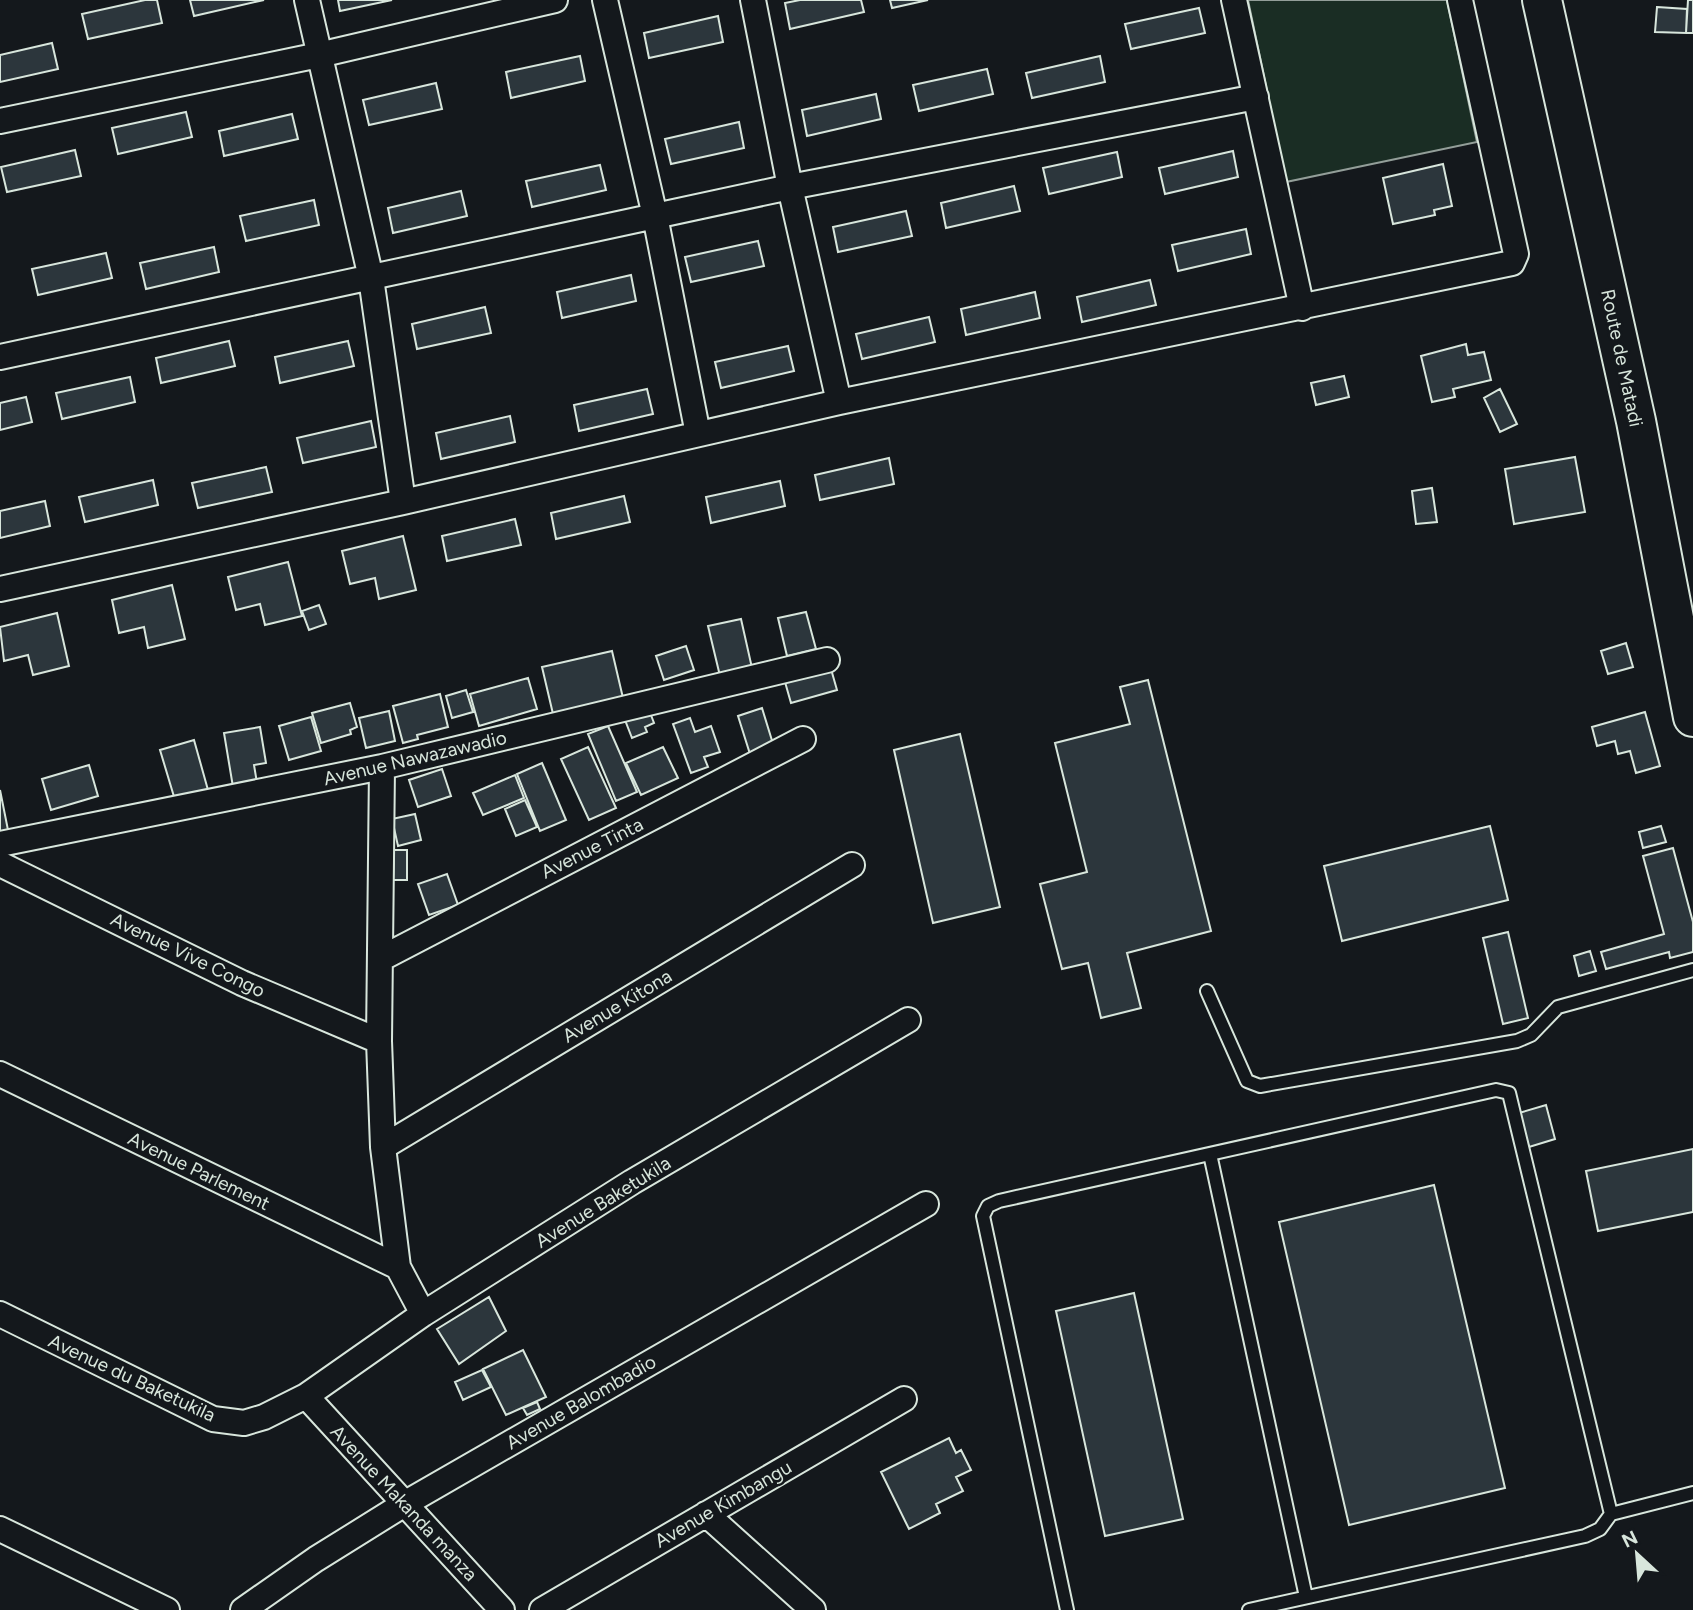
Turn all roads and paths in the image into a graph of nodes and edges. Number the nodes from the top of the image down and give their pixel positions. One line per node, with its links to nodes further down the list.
1 (307, 0): 8 (street)
2 (555, 0): 8 (street)
3 (605, 0): 12 (street)
4 (752, 0): 11 (street)
5 (1234, 0): 9 (street)
6 (1460, 0): 14 (street)
7 (1542, 0): 21 (main road, Route de Matadi)
8 (319, 55): 10 (street); 13 (street)
9 (1256, 97): 11 (street); 14 (street)
10 (0, 121)
11 (790, 187): 12 (street); 16 (street)
12 (655, 216): 13 (street); 17 (street)
13 (370, 278): 15 (street); 18 (street)
14 (1302, 308): 16 (street)
15 (0, 357)
16 (839, 402): 17 (street)
17 (698, 434): 18 (street)
18 (403, 502): 19 (street)
19 (0, 589)
20 (827, 660): 23 (street, Avenue Nawazawadio)
21 (1693, 717)
22 (803, 739): 27 (street, Avenue Tinta)
23 (382, 767): 24 (street, Avenue Nawazawadio); 27 (street)
24 (0, 844)
25 (0, 864): 31 (street, Avenue Vive Congo)
26 (852, 865): 33 (street, Avenue Kitona)
27 (382, 958): 31 (street)
28 (1693, 970): 29 (lane)
29 (1207, 990)
30 (908, 1020): 38 (street, Avenue Baketukila)
31 (379, 1041): 33 (street)
32 (0, 1074): 36 (street, Avenue Parlement)
33 (383, 1147): 36 (street)
34 (1210, 1154): 44 (lane); 46 (lane); 52 (lane)
35 (926, 1204): 42 (street, Avenue Balombadio)
36 (398, 1267): 38 (street)
37 (0, 1314): 39 (street, Avenue du Baketukila)
38 (423, 1314): 39 (street, Avenue Baketukila)
39 (306, 1396): 42 (street, Avenue Makanda manza)
40 (904, 1399): 43 (street, Avenue Kimbangu)
41 (1693, 1493): 44 (lane)
42 (406, 1503): 48 (street, Avenue Balombadio); 49 (street, Avenue Makanda manza)
43 (706, 1514): 50 (street, Avenue Kimbangu); 51 (street)
44 (1611, 1514): 46 (lane)
45 (0, 1529): 47 (street)
46 (1306, 1597): 53 (lane)
47 (167, 1610)
48 (243, 1610)
49 (502, 1610)
50 (542, 1610)
51 (813, 1610)
52 (1068, 1610)
53 (1249, 1610)

